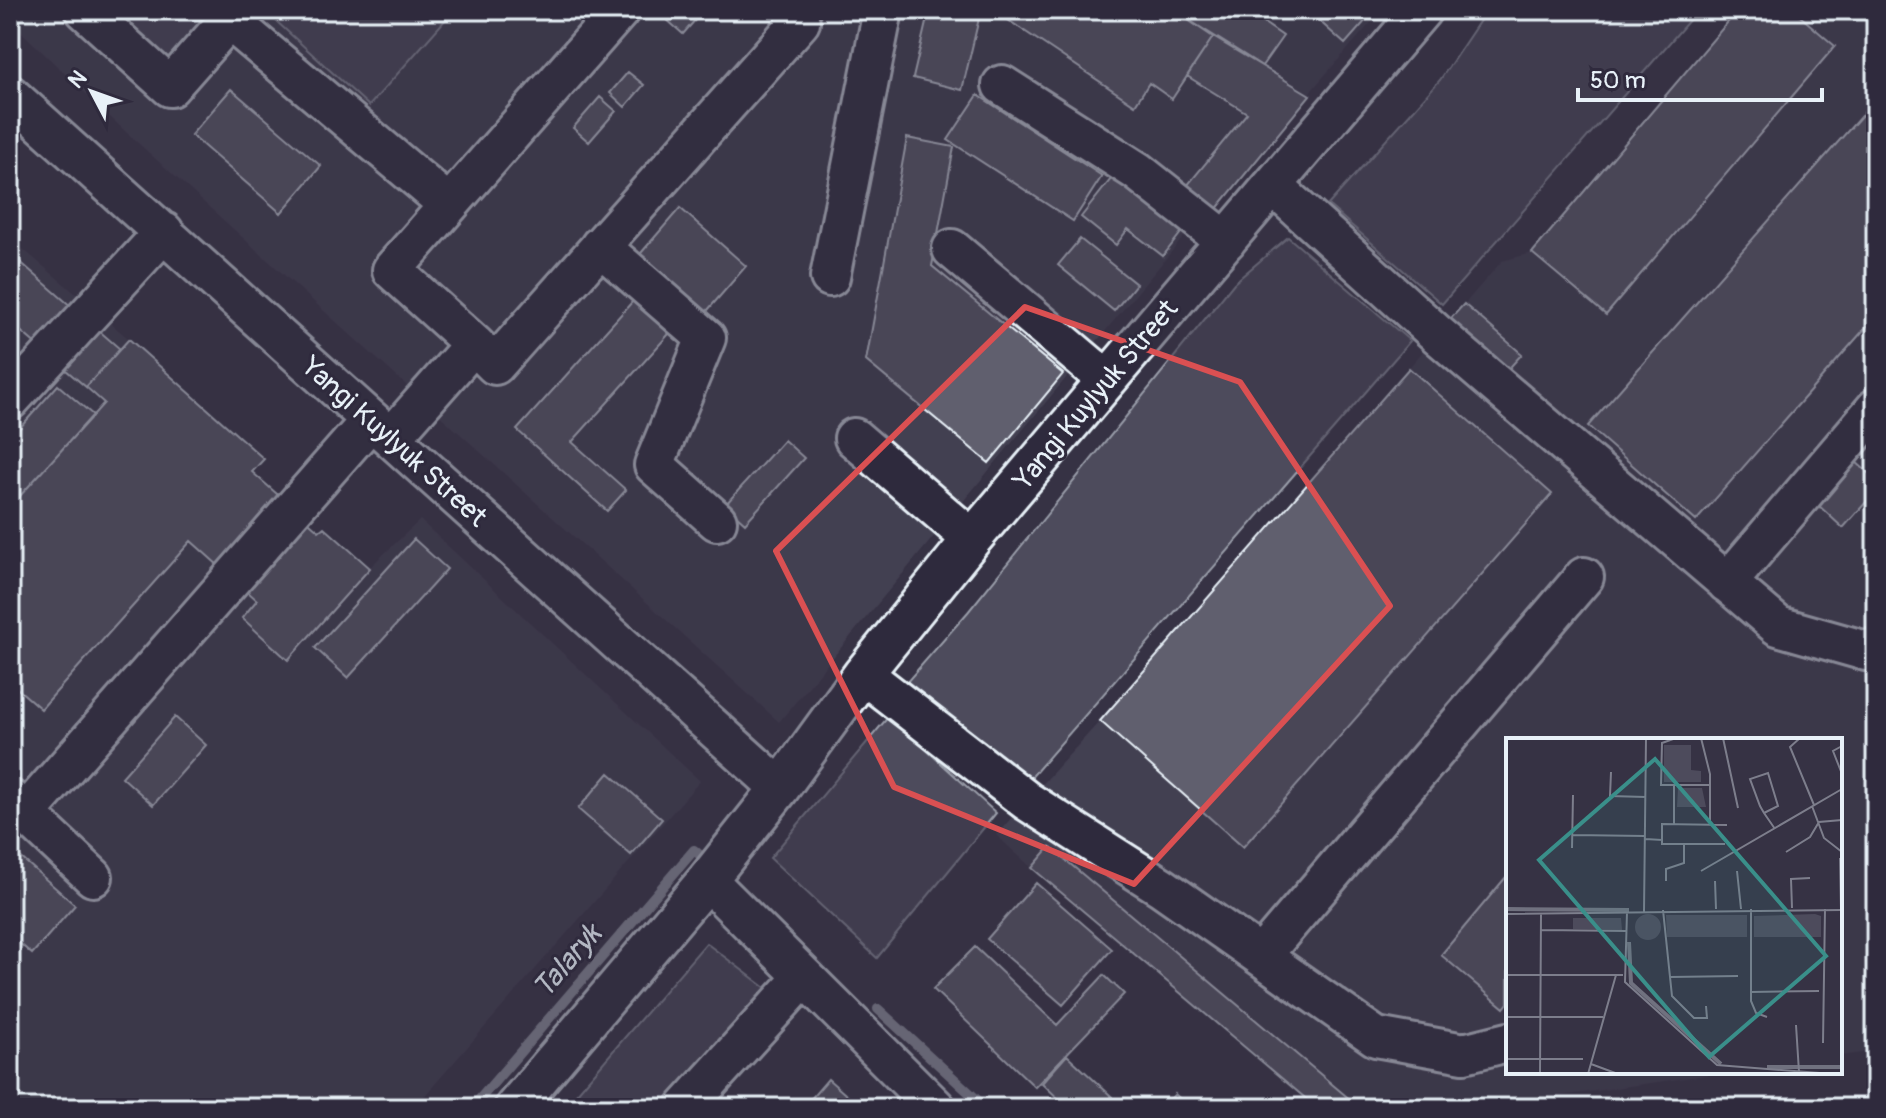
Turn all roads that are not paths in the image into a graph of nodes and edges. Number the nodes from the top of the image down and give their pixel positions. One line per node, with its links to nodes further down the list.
1 (85, 10): 5 (street)
2 (620, 10): 10 (street)
3 (883, 10): 15 (street)
4 (1422, 10): 9 (street, Yangi Kuylyuk Street)
5 (233, 15): 10 (street)
6 (800, 22): 13 (street)
7 (1002, 85): 12 (street)
8 (10, 95): 11 (street, Yangi Kuylyuk Street)
9 (1273, 186): 12 (street, Yangi Kuylyuk Street); 25 (street)
10 (449, 205): 16 (street)
11 (164, 232): 18 (street); 20 (street, Yangi Kuylyuk Street)
12 (1226, 241): 17 (street, Yangi Kuylyuk Street)
13 (600, 246): 16 (street); 22 (street)
14 (952, 249): 17 (street)
15 (830, 277)
16 (474, 344): 20 (street)
17 (1107, 380): 23 (street, Yangi Kuylyuk Street)
18 (10, 400)
19 (1876, 408): 25 (street)
20 (381, 429): 28 (street, Yangi Kuylyuk Street); 29 (street)
21 (854, 438): 23 (street)
22 (717, 521)
23 (972, 539): 27 (street, Yangi Kuylyuk Street)
24 (1584, 577): 32 (street)
25 (1727, 583): 26 (street)
26 (1876, 647)
27 (863, 674): 28 (street, Yangi Kuylyuk Street); 32 (street)
28 (780, 788): 31 (street, Yangi Kuylyuk Street)
29 (18, 806): 30 (street)
30 (93, 877)
31 (707, 880): 33 (street); 35 (street, Yangi Kuylyuk Street)
32 (1261, 956): 34 (street)
33 (803, 978): 36 (street); 37 (street)
34 (1506, 1042)
35 (514, 1108)
36 (685, 1108)
37 (936, 1108)

